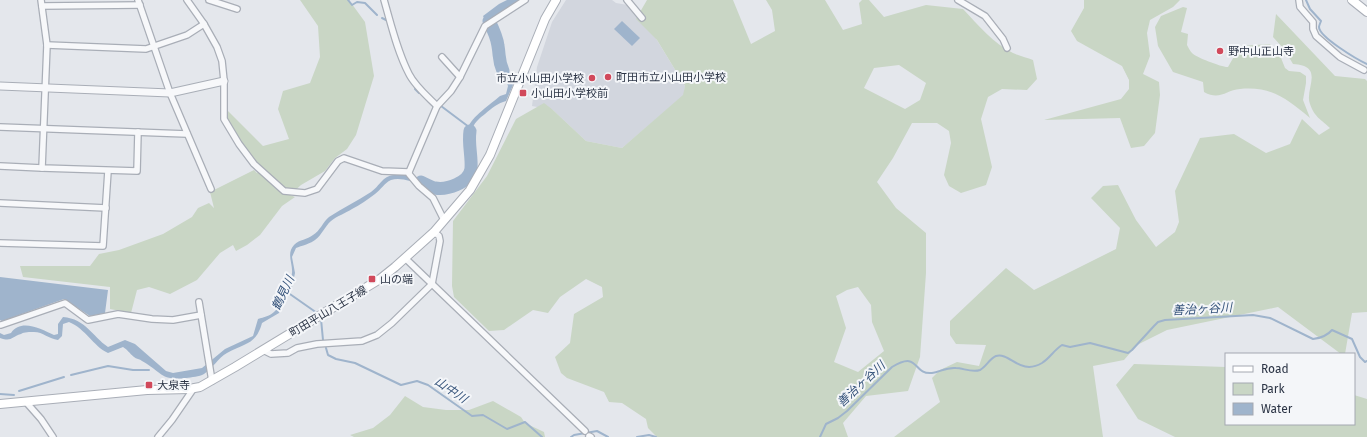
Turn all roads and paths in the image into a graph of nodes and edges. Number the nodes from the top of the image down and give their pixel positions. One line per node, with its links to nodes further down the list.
1 (187, 0): 15 (street)
2 (209, 0): 12 (street)
3 (384, 0): 26 (street)
4 (526, 0): 21 (street)
5 (556, 0): 38 (main road, 町田平山八王子線)
6 (627, 0): 14 (street)
7 (958, 0): 18 (street)
8 (1299, 0): 20 (street)
9 (1352, 0): 13 (main road)
10 (139, 2): 11 (street); 17 (street)
11 (42, 3): 16 (street)
12 (236, 9)
13 (1367, 12)
14 (642, 18)
15 (204, 24): 17 (street); 22 (street)
16 (47, 44): 17 (street); 24 (street)
17 (153, 47): 25 (street)
18 (1007, 48)
19 (442, 57): 21 (street)
20 (1364, 70)
21 (460, 77): 26 (street)
22 (224, 81): 25 (street); 34 (street)
23 (0, 86): 24 (street)
24 (45, 88): 25 (street); 28 (street)
25 (170, 93): 30 (street)
26 (437, 106): 34 (street)
27 (0, 127): 28 (street)
28 (44, 129): 29 (street); 32 (street)
29 (138, 132): 30 (street); 33 (street)
30 (187, 134): 35 (street)
31 (0, 166): 32 (street)
32 (42, 168): 33 (street)
33 (108, 170): 37 (street)
34 (409, 173): 38 (street)
35 (211, 189)
36 (0, 203): 37 (street)
37 (106, 208): 40 (street)
38 (444, 220): 39 (main road, 町田平山八王子線)
39 (434, 232): 41 (main road, 町田平山八王子線); 42 (street)
40 (0, 243)
41 (405, 258): 42 (street); 46 (main road, 町田平山八王子線)
42 (432, 284): 46 (street); 51 (street)
43 (199, 302): 44 (street)
44 (201, 315): 45 (street); 47 (street)
45 (0, 325)
46 (263, 350): 47 (main road, 町田平山八王子線)
47 (212, 381): 48 (main road, 町田平山八王子線)
48 (194, 388): 49 (main road, 町田平山八王子線); 53 (street)
49 (26, 402): 50 (main road, 町田平山八王子線); 52 (street)
50 (0, 404)
51 (585, 431)
52 (53, 437)
53 (158, 437)

